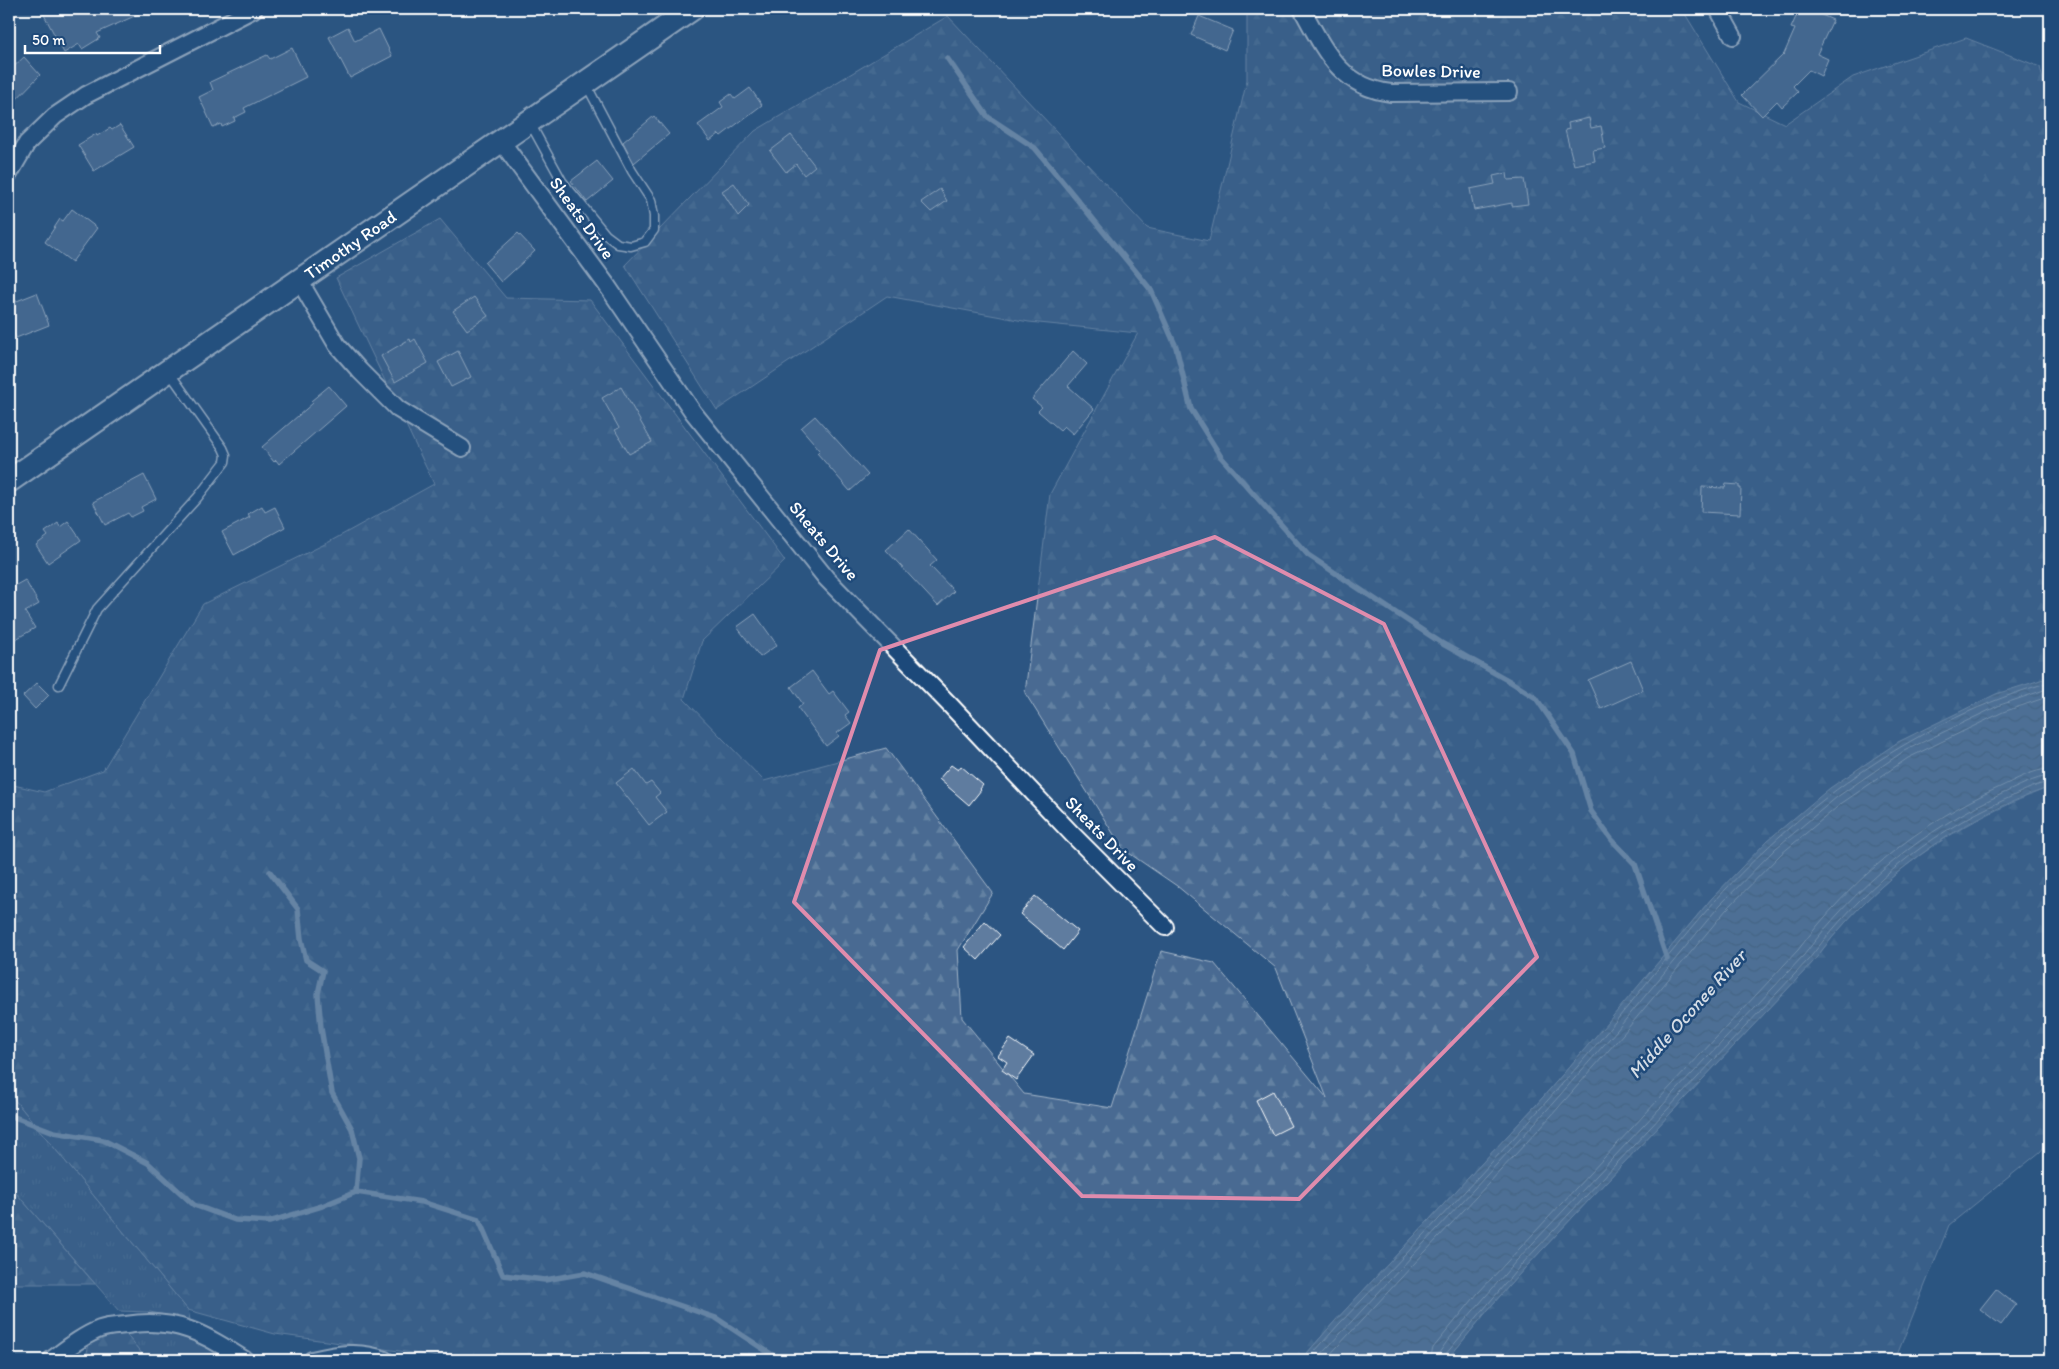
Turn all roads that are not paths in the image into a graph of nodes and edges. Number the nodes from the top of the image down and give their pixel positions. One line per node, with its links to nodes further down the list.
1 (254, 9): 10 (street)
2 (692, 9): 6 (main road, Timothy Road)
3 (1302, 9): 7 (street, Bowles Drive)
4 (1718, 9): 5 (street)
5 (1733, 36)
6 (585, 83): 8 (main road, Timothy Road); 8 (lane)
7 (1509, 92)
8 (530, 122): 9 (main road, Timothy Road)
9 (501, 142): 11 (main road, Timothy Road); 16 (street, Sheats Drive)
10 (9, 174)
11 (299, 280): 12 (main road, Timothy Road); 13 (street)
12 (168, 371): 14 (main road, Timothy Road); 15 (lane)
13 (462, 448)
14 (9, 481)
15 (58, 685)
16 (1165, 926)
17 (343, 1357): 20 (street); 21 (street)
18 (51, 1360): 19 (street)
19 (245, 1360)
20 (312, 1360)
21 (385, 1360)

